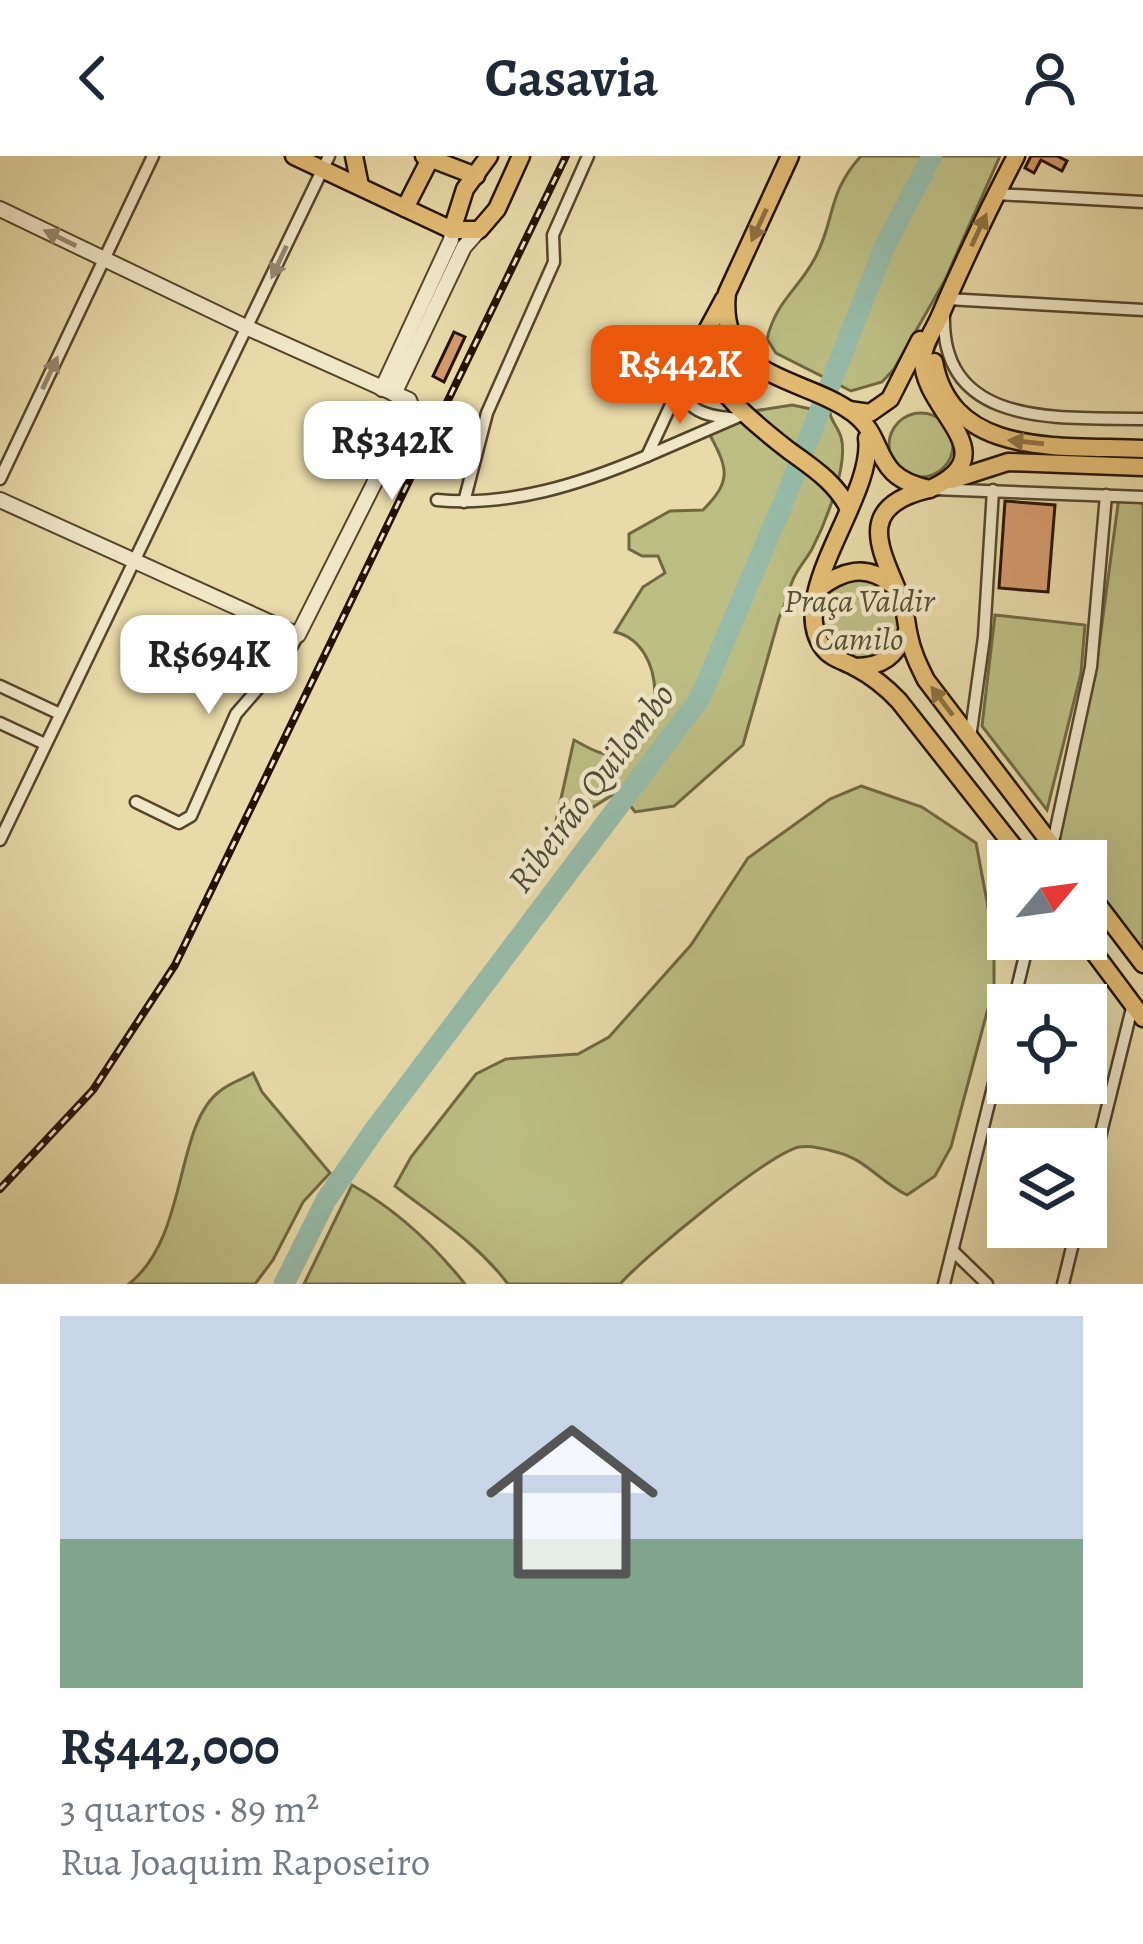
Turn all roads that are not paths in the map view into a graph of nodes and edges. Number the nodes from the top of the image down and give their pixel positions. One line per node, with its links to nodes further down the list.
1 (153, 156): 19 (street)
2 (294, 156): 10 (main road)
3 (354, 156): 12 (main road)
4 (489, 156): 11 (main road)
5 (521, 156): 18 (main road)
6 (588, 156): 41 (street)
7 (790, 156): 20 (main road, one-way to 20)
8 (1016, 156): 13 (main road)
9 (427, 157): 11 (main road); 15 (main road)
10 (326, 162): 12 (main road); 24 (street, one-way to 24)
11 (476, 176): 17 (main road)
12 (359, 186): 15 (main road)
13 (996, 194): 14 (street); 21 (main road, one-way to 13)
14 (1143, 202)
15 (406, 208): 17 (main road)
16 (0, 209): 19 (street, one-way to 16)
17 (452, 230): 18 (main road); 27 (street)
18 (478, 230): 27 (street)
19 (104, 259): 24 (street); 34 (street, one-way to 19)
20 (727, 293): 25 (main road); 28 (main road)
21 (946, 302): 22 (street); 23 (main road); 28 (main road); 30 (street)
22 (1143, 310)
23 (937, 323): 31 (main road, one-way to 23); 35 (main road)
24 (248, 328): 27 (street); 43 (street)
25 (696, 350): 26 (street); 29 (main road)
26 (683, 381): 29 (street); 32 (street)
27 (388, 392): 47 (street)
28 (849, 411): 35 (main road); 42 (main road)
29 (738, 416): 32 (street); 42 (main road)
30 (1143, 419)
31 (1143, 449)
32 (647, 456): 41 (street)
33 (1143, 467): 35 (main road)
34 (0, 479)
35 (938, 486): 36 (street); 44 (main road)
36 (994, 490): 37 (street); 52 (street)
37 (1106, 495): 38 (street); 58 (street)
38 (1143, 497)
39 (0, 500): 43 (street)
40 (437, 500): 41 (street)
41 (464, 502)
42 (849, 508): 45 (main road)
43 (135, 562): 47 (street); 50 (street)
44 (896, 589): 45 (main road); 46 (main road)
45 (818, 590): 48 (main road)
46 (908, 632): 48 (main road); 52 (main road, one-way to 46)
47 (298, 634): 54 (street)
48 (855, 667): 56 (main road)
49 (0, 686): 50 (street)
50 (60, 714): 53 (street)
51 (0, 722): 53 (street)
52 (970, 738): 57 (main road)
53 (45, 745): 55 (street)
54 (136, 802)
55 (0, 840)
56 (1009, 840)
57 (1044, 840)
58 (1059, 840)
59 (1107, 917): 61 (main road)
60 (1100, 960): 62 (main road)
61 (1143, 964)
62 (1138, 1011): 64 (street)
63 (989, 1104): 66 (street)
64 (1104, 1128)
65 (1073, 1248): 69 (street)
66 (953, 1252): 67 (street); 68 (street)
67 (944, 1284)
68 (988, 1284)
69 (1064, 1284)

